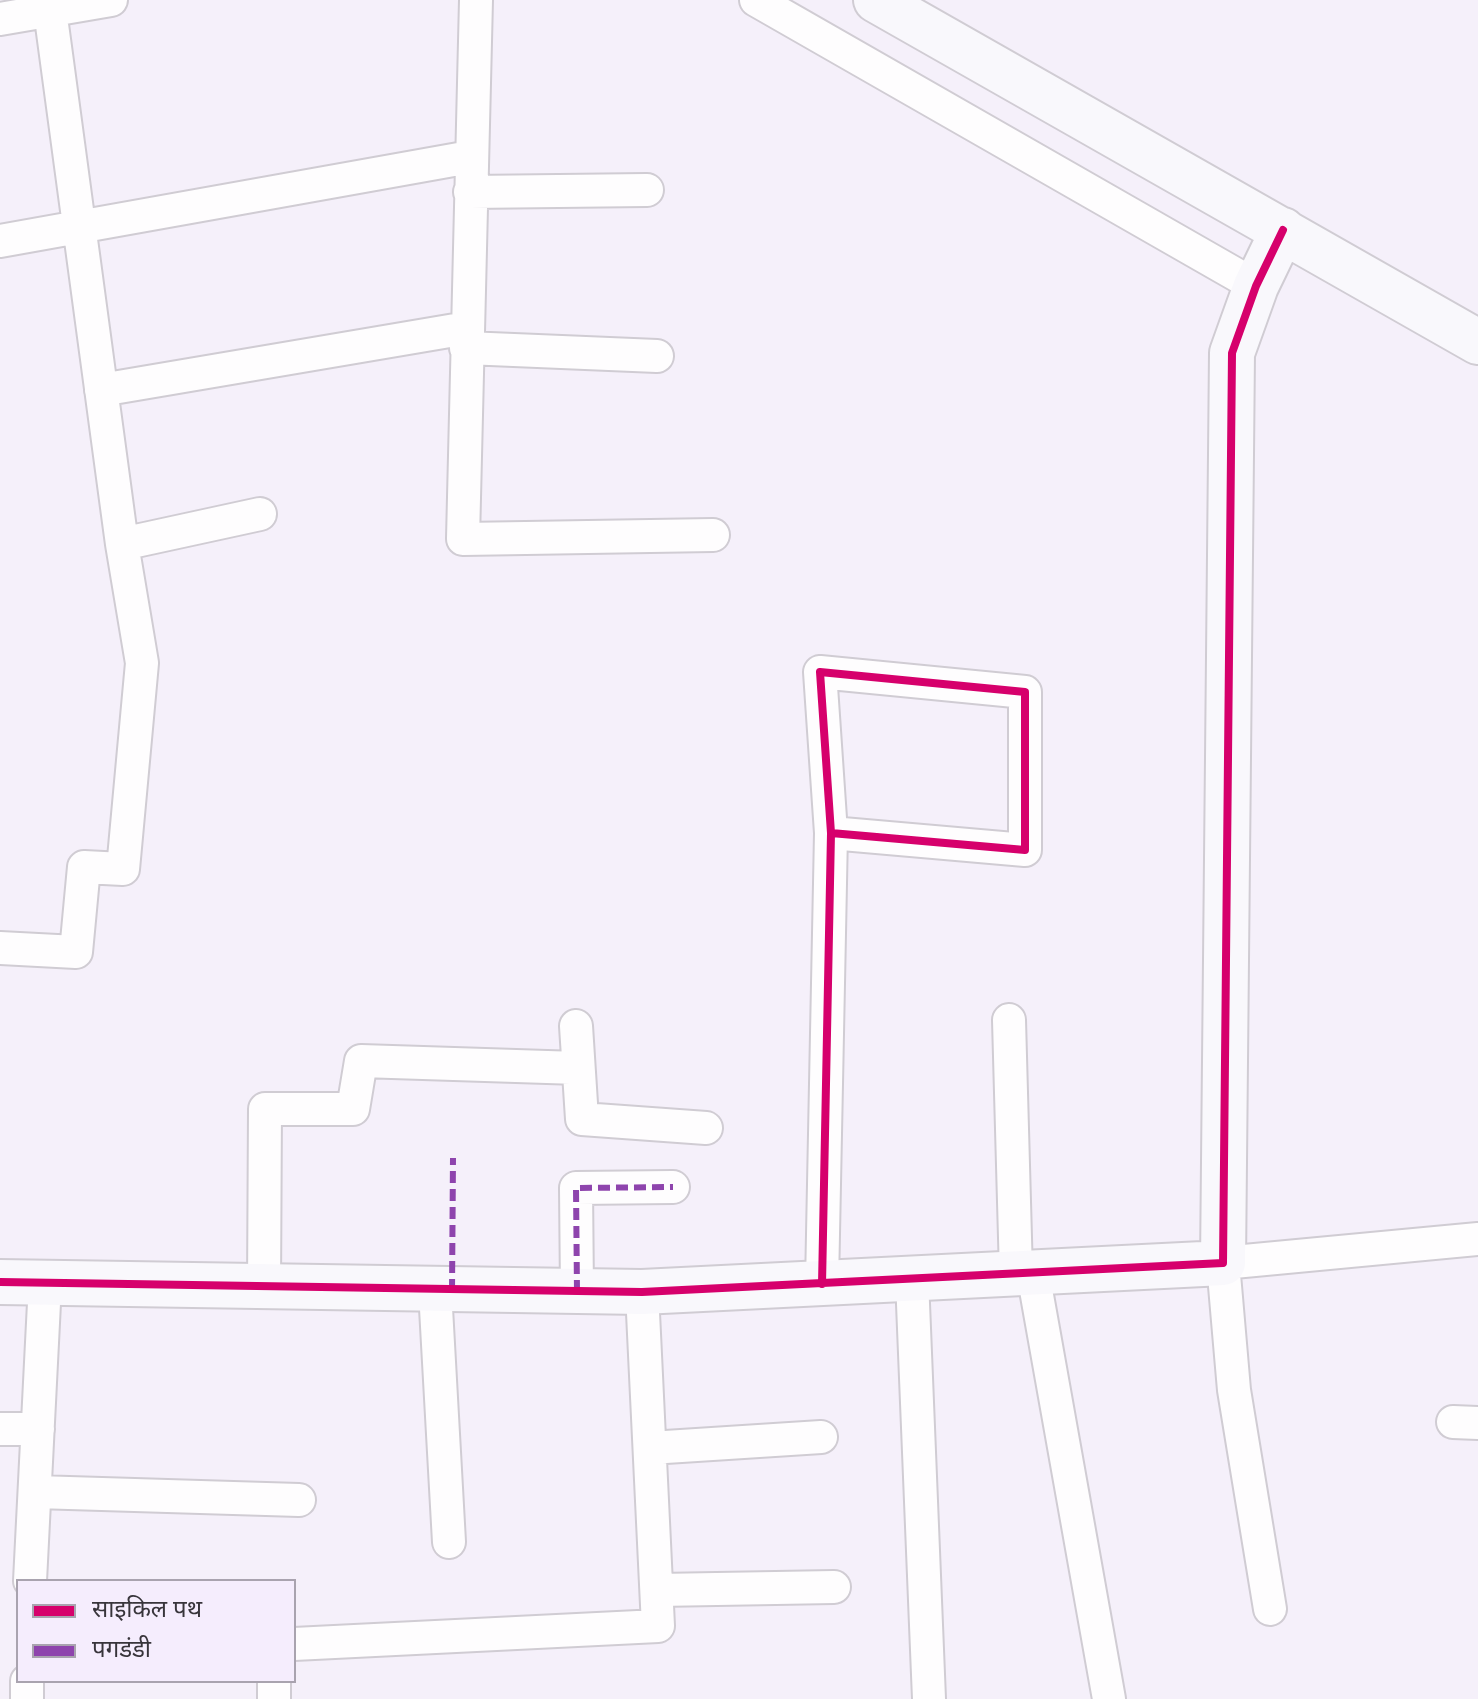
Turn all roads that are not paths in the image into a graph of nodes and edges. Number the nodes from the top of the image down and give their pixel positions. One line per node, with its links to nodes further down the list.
1 (111, 0): 5 (street)
2 (476, 0): 7 (street)
3 (756, 0): 13 (street)
4 (876, 0): 11 (street)
5 (50, 10): 6 (street); 10 (street)
6 (0, 19)
7 (470, 157): 9 (street); 10 (street)
8 (647, 190): 9 (street)
9 (470, 192): 14 (street)
10 (79, 227): 12 (street); 17 (street)
11 (1283, 230): 13 (street); 15 (street)
12 (0, 241)
13 (1256, 286): 29 (street)
14 (467, 338): 16 (street); 17 (street); 19 (street)
15 (1478, 342)
16 (657, 356)
17 (101, 390): 20 (street)
18 (260, 514): 20 (street)
19 (713, 535)
20 (122, 544): 22 (street)
21 (831, 833): 21 (street); 34 (street)
22 (0, 948)
23 (1009, 1020): 30 (street)
24 (576, 1026): 25 (street)
25 (578, 1068): 26 (street); 35 (street)
26 (706, 1128)
27 (673, 1187): 37 (street)
28 (1478, 1239): 29 (street)
29 (1223, 1263): 30 (street); 49 (street)
30 (1024, 1274): 31 (street); 52 (street)
31 (912, 1279): 34 (street); 51 (street)
32 (0, 1282): 33 (street)
33 (45, 1283): 35 (street); 40 (street)
34 (822, 1284): 38 (street)
35 (264, 1287): 36 (street)
36 (435, 1290): 37 (street); 45 (street)
37 (577, 1292): 38 (street)
38 (642, 1292): 42 (street)
39 (0, 1429): 40 (street)
40 (38, 1429): 43 (street)
41 (821, 1437): 42 (street)
42 (650, 1448): 48 (street)
43 (36, 1492): 44 (street); 46 (street)
44 (299, 1500)
45 (449, 1542)
46 (30, 1579)
47 (834, 1587): 48 (street)
48 (658, 1590): 50 (street)
49 (1270, 1609)
50 (296, 1644)
51 (929, 1699)
52 (1109, 1699)

